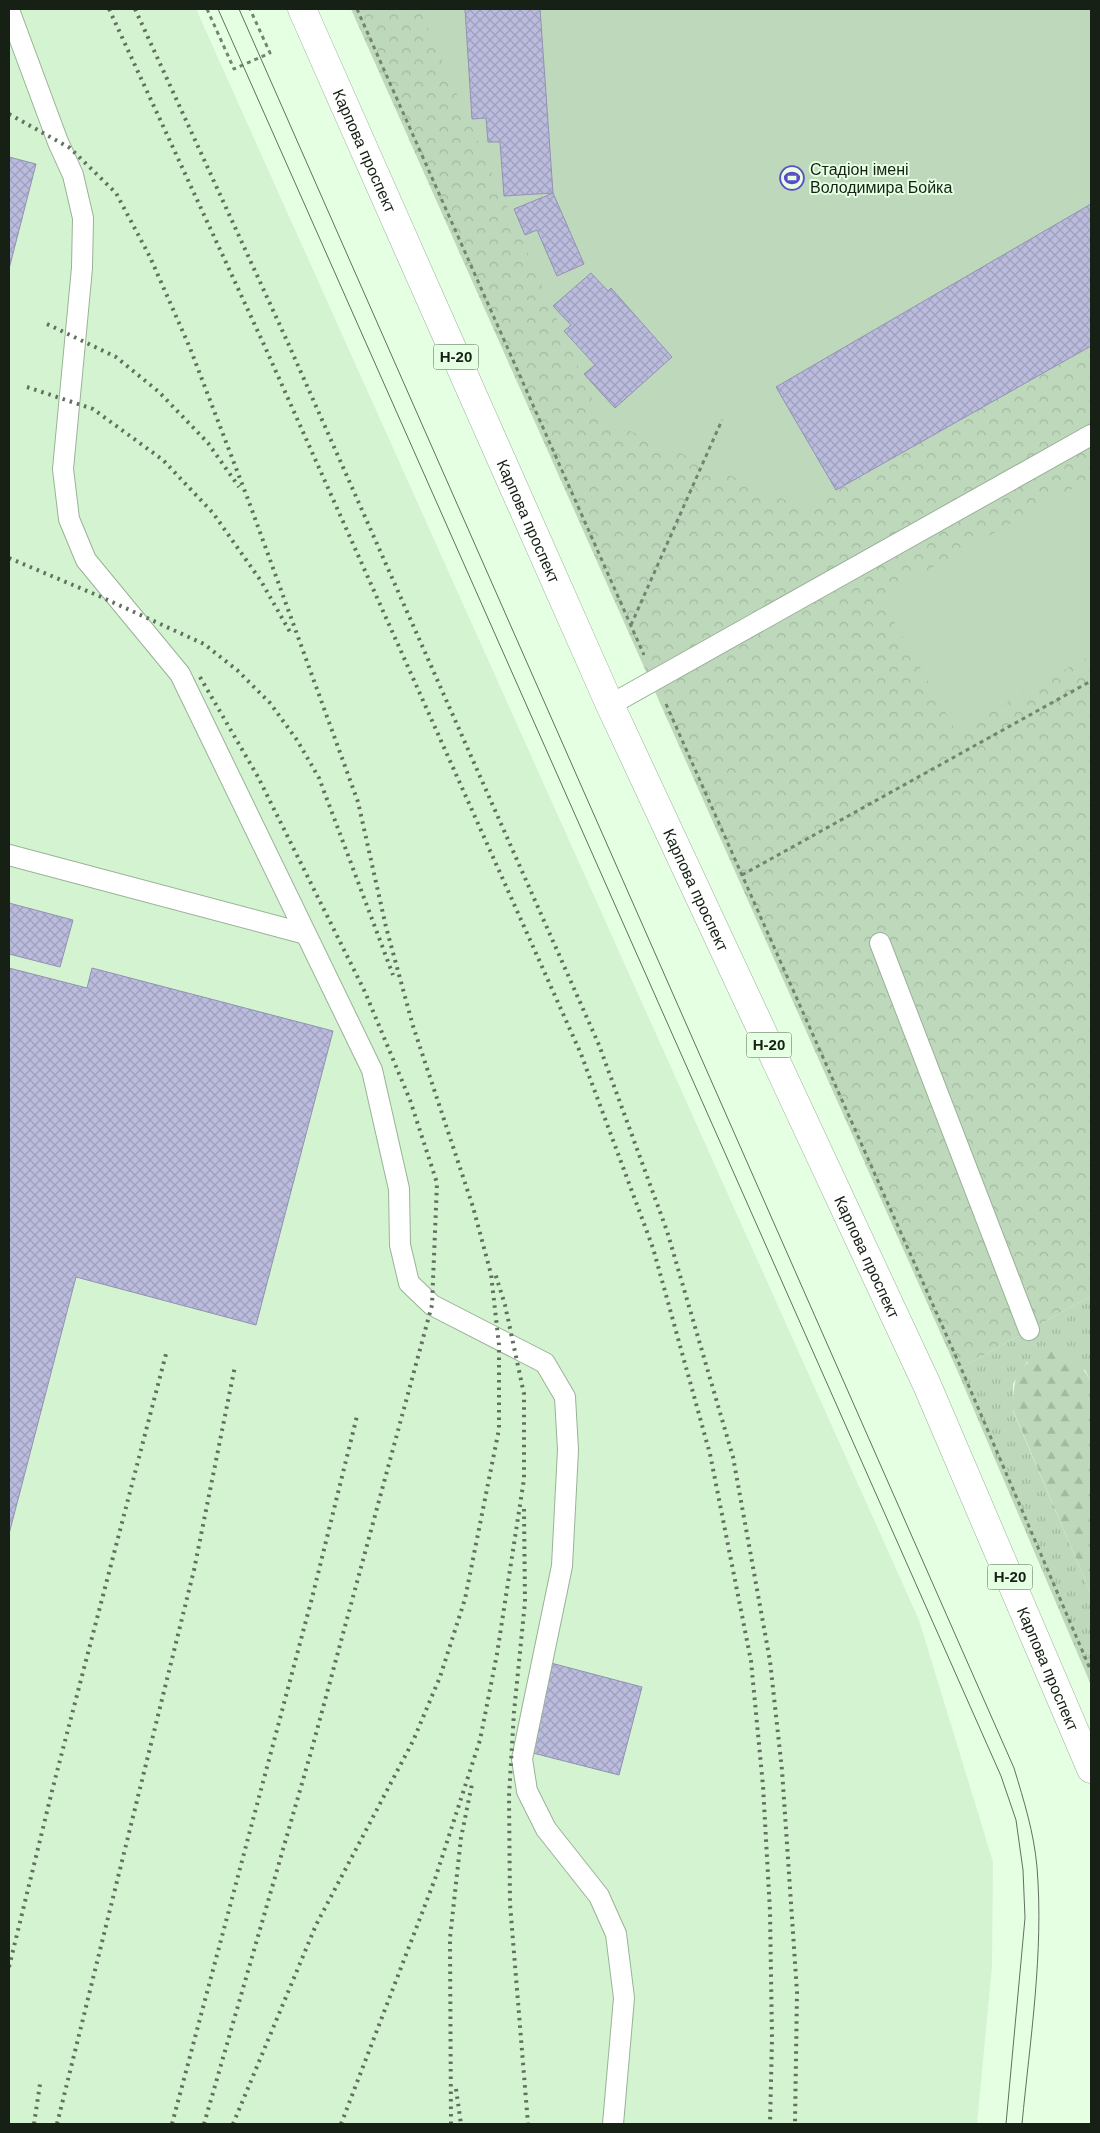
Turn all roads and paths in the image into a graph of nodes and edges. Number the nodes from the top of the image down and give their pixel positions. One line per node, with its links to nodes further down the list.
1 (207, 9): 2 (path)
2 (250, 9)
3 (302, 9): 11 (main road, Карпова проспект / Н-20)
4 (357, 9): 8 (path)
5 (9, 10): 14 (lane)
6 (722, 420): 8 (path)
7 (1091, 435): 9 (lane)
8 (631, 625): 9 (path)
9 (655, 680): 11 (lane); 13 (path)
10 (1091, 681): 13 (path)
11 (610, 705): 18 (main road, Карпова проспект / Н-20)
12 (9, 855): 14 (lane)
13 (742, 875): 17 (path)
14 (306, 934): 19 (lane)
15 (880, 942): 16 (lane)
16 (1029, 1330)
17 (1091, 1671)
18 (1091, 1769)
19 (612, 2124)

